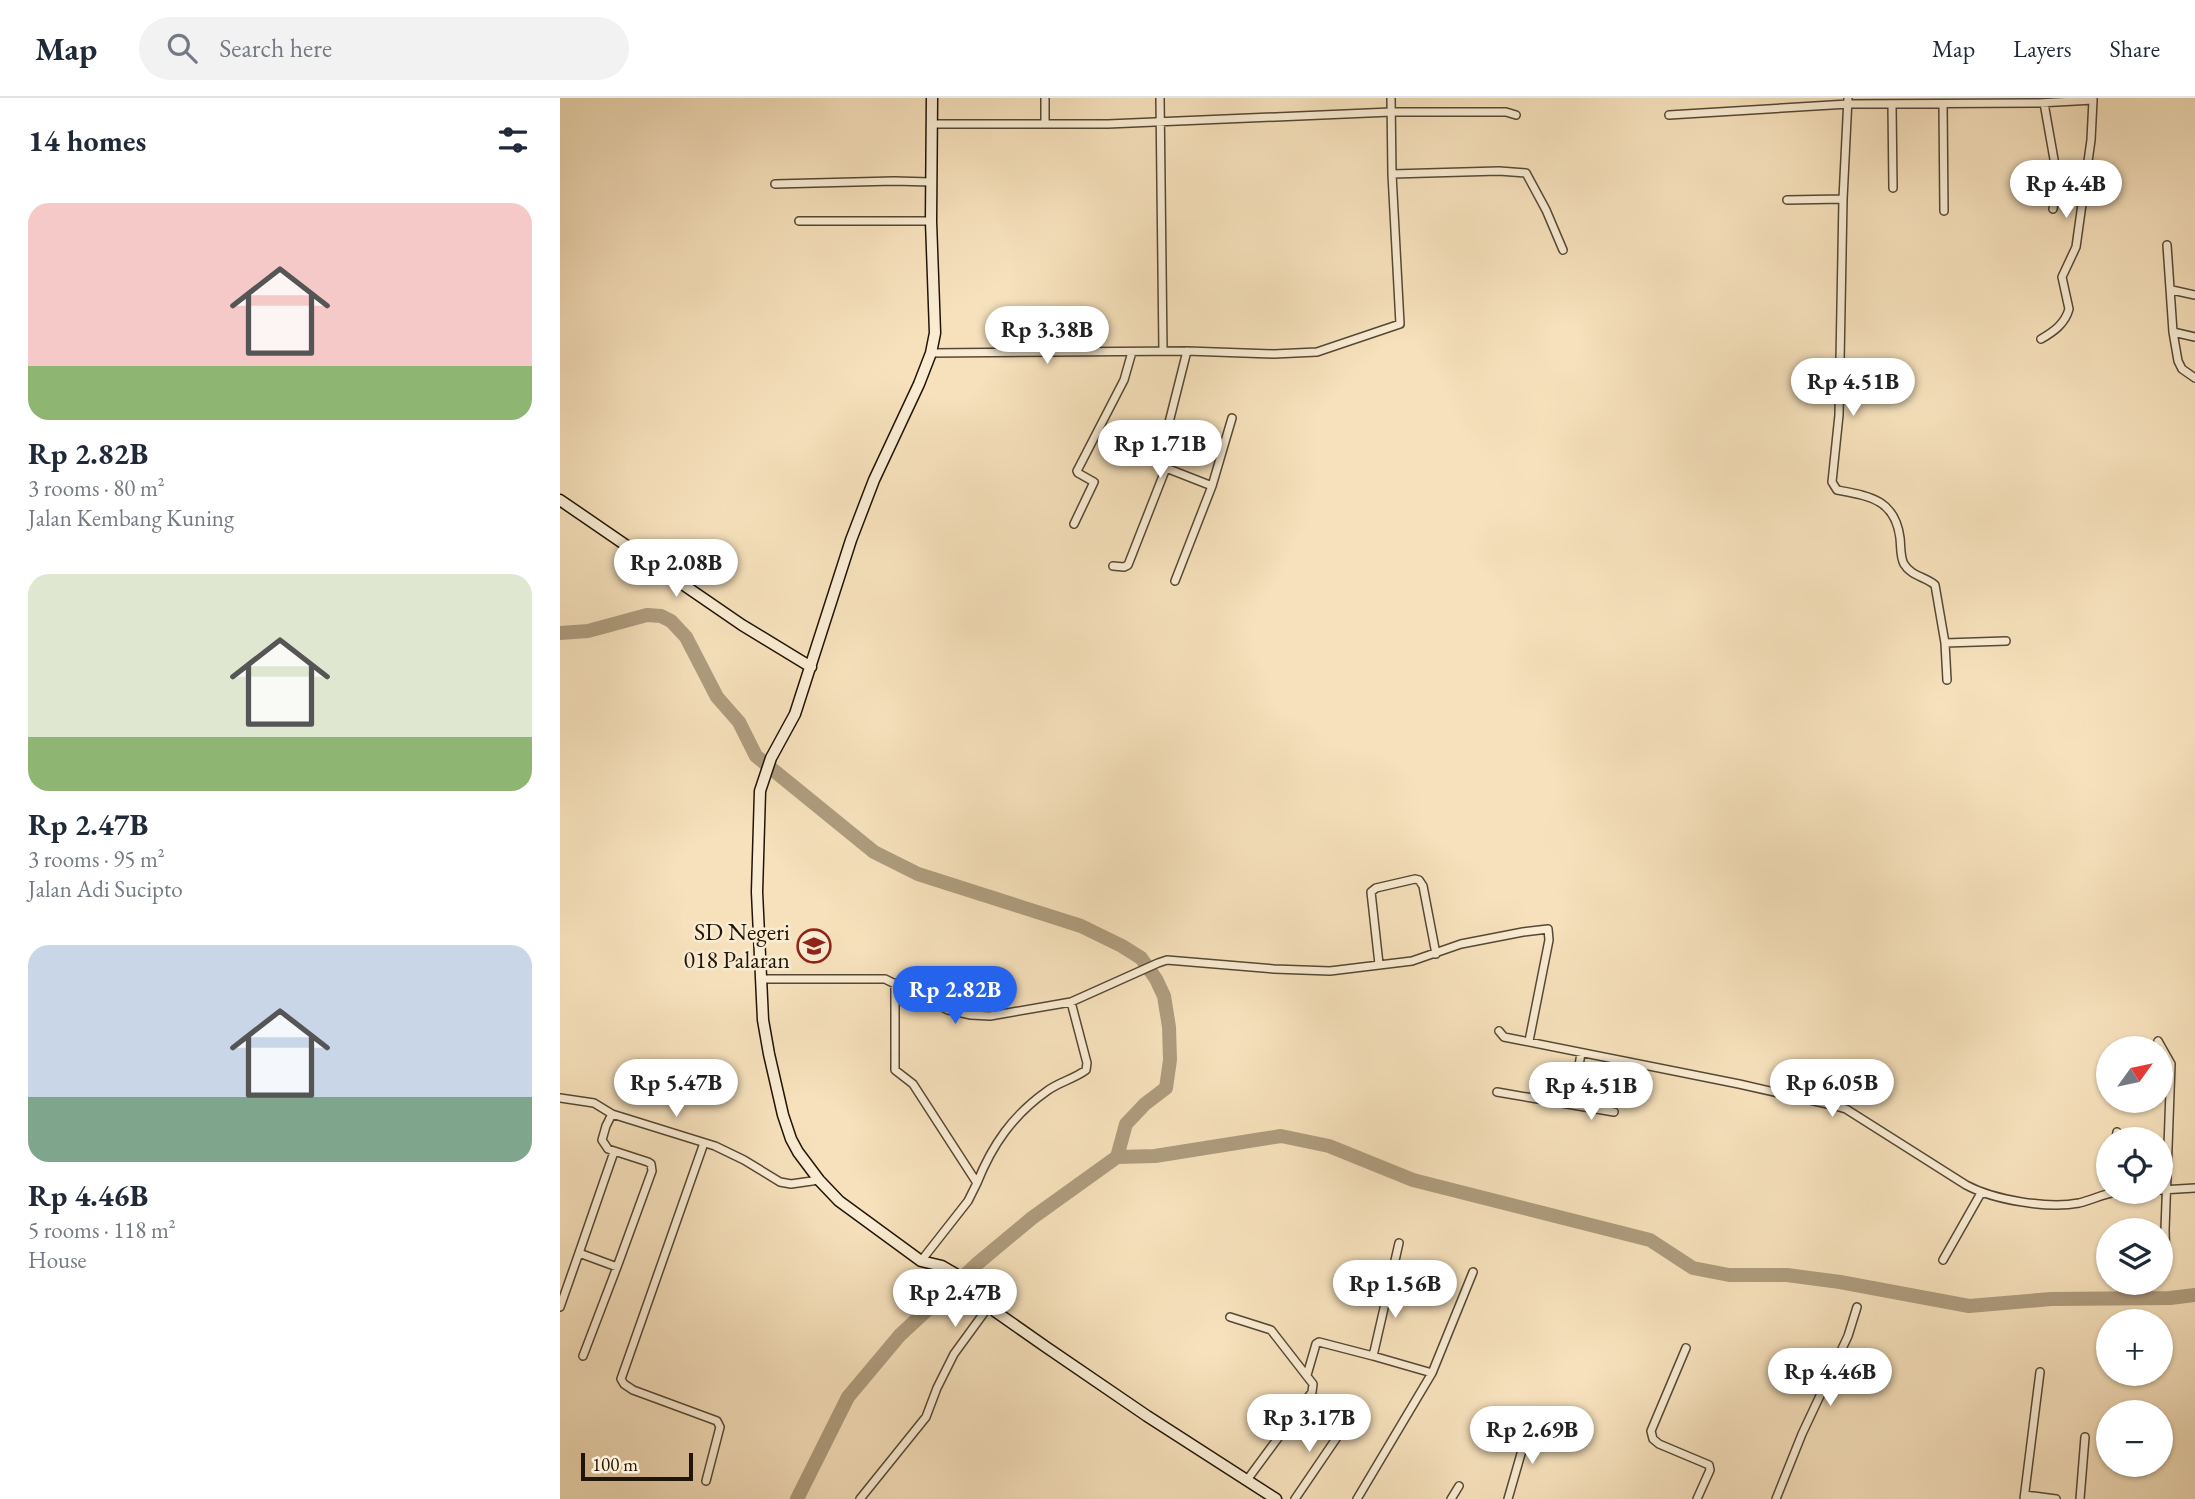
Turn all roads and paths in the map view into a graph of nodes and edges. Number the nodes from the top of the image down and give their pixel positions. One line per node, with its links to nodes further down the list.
1 (932, 98): 15 (street)
2 (1045, 98): 16 (street)
3 (1160, 98): 14 (street)
4 (1391, 98): 11 (street)
5 (2093, 99): 8 (street); 33 (street)
6 (1848, 101): 10 (street); 13 (street); 21 (street)
7 (2010, 101): 8 (street); 9 (street)
8 (2040, 101): 23 (street)
9 (1943, 104): 10 (street); 24 (street)
10 (1892, 105): 20 (street)
11 (1391, 113): 12 (street); 14 (street); 17 (street)
12 (1516, 115)
13 (1669, 115)
14 (1160, 123): 16 (street); 34 (street)
15 (932, 124): 16 (street); 18 (street)
16 (1045, 124)
17 (1392, 174): 28 (street); 35 (street)
18 (931, 182): 19 (street); 26 (street)
19 (775, 184)
20 (1894, 188)
21 (1843, 199): 22 (street); 47 (street)
22 (1787, 200)
23 (2053, 209)
24 (1944, 211)
25 (799, 221): 26 (street)
26 (931, 221): 37 (street)
27 (2167, 245): 29 (street)
28 (1563, 250)
29 (2172, 290): 30 (street); 31 (street)
30 (2195, 295)
31 (2173, 332): 32 (street); 38 (street)
32 (2195, 337)
33 (2041, 340)
34 (1163, 351): 35 (street); 36 (street)
35 (1187, 351): 40 (street)
36 (1132, 352): 37 (street); 43 (street)
37 (931, 353): 48 (street)
38 (2195, 378)
39 (1232, 418): 41 (street)
40 (1166, 468): 41 (street); 44 (street)
41 (1212, 486): 45 (street)
42 (560, 500): 48 (street)
43 (1074, 524)
44 (1113, 566)
45 (1175, 582)
46 (2006, 641): 47 (street)
47 (1945, 643): 49 (street)
48 (811, 667): 52 (street)
49 (1947, 680)
50 (1436, 954): 51 (street); 51 (street); 56 (street)
51 (1379, 964): 54 (street)
52 (762, 979): 53 (street); 65 (street)
53 (895, 983): 54 (street); 66 (street)
54 (1072, 1002): 66 (street)
55 (1499, 1031): 56 (street)
56 (1529, 1041): 57 (street)
57 (1581, 1052): 60 (street); 69 (street)
58 (1497, 1092): 60 (street)
59 (560, 1098): 62 (street)
60 (1573, 1104): 61 (street)
61 (1614, 1112)
62 (612, 1114): 63 (street); 64 (street)
63 (704, 1143): 65 (street); 91 (street)
64 (614, 1152): 72 (street); 75 (street)
65 (819, 1180): 74 (street)
66 (977, 1183): 74 (street)
67 (2195, 1188): 68 (street)
68 (2173, 1189)
69 (1981, 1193): 70 (street); 73 (street)
70 (2096, 1197)
71 (1399, 1243): 83 (street)
72 (579, 1253): 75 (street); 78 (street)
73 (1943, 1260)
74 (921, 1261): 77 (street)
75 (617, 1267): 82 (street)
76 (1473, 1272): 85 (street)
77 (989, 1306): 90 (street); 94 (street)
78 (560, 1307)
79 (1857, 1307): 101 (street)
80 (1230, 1317): 86 (street)
81 (1686, 1348): 100 (street)
82 (583, 1356)
83 (1373, 1356): 85 (street); 86 (street)
84 (2040, 1372): 93 (street)
85 (1432, 1373): 97 (street)
86 (1307, 1375): 90 (street)
87 (1346, 1424): 96 (street)
88 (1529, 1426): 99 (street)
89 (2085, 1437): 103 (street)
90 (1247, 1480): 95 (street)
91 (706, 1481)
92 (1459, 1486): 98 (street)
93 (2024, 1497): 102 (street)
94 (860, 1499)
95 (1276, 1499)
96 (1295, 1499)
97 (1357, 1499)
98 (1451, 1499)
99 (1508, 1499)
100 (1697, 1499)
101 (1776, 1499)
102 (2056, 1499)
103 (2080, 1499)

